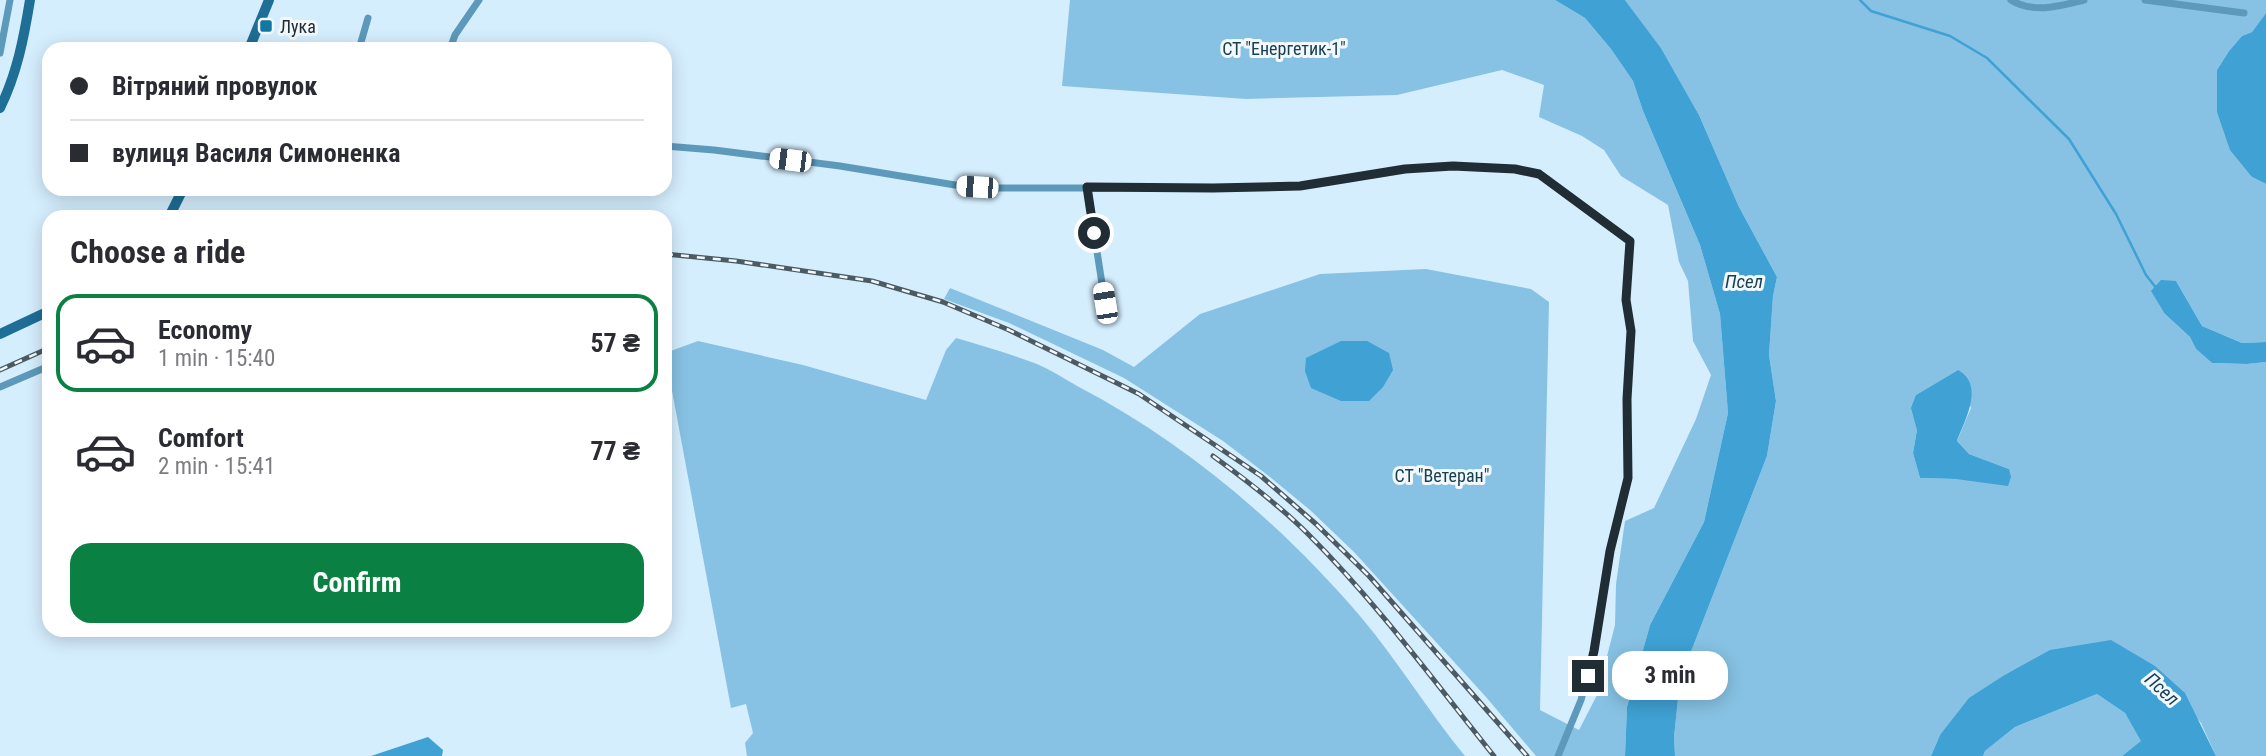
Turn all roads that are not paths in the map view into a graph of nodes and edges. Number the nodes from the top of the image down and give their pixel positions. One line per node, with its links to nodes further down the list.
1 (10, 0): 13 (street)
2 (30, 0): 14 (main road)
3 (269, 0): 10 (main road)
4 (479, 0): 12 (street)
5 (2011, 0): 6 (street)
6 (2084, 0)
7 (2145, 0): 8 (street)
8 (2244, 13)
9 (368, 18): 11 (street)
10 (252, 42)
11 (361, 42)
12 (452, 42)
13 (0, 54)
14 (0, 108)
15 (672, 147): 16 (street)
16 (1087, 187): 17 (street); 22 (street)
17 (1105, 303)
18 (42, 314): 19 (main road)
19 (0, 334)
20 (42, 369): 21 (street)
21 (0, 387)
22 (1558, 756)

